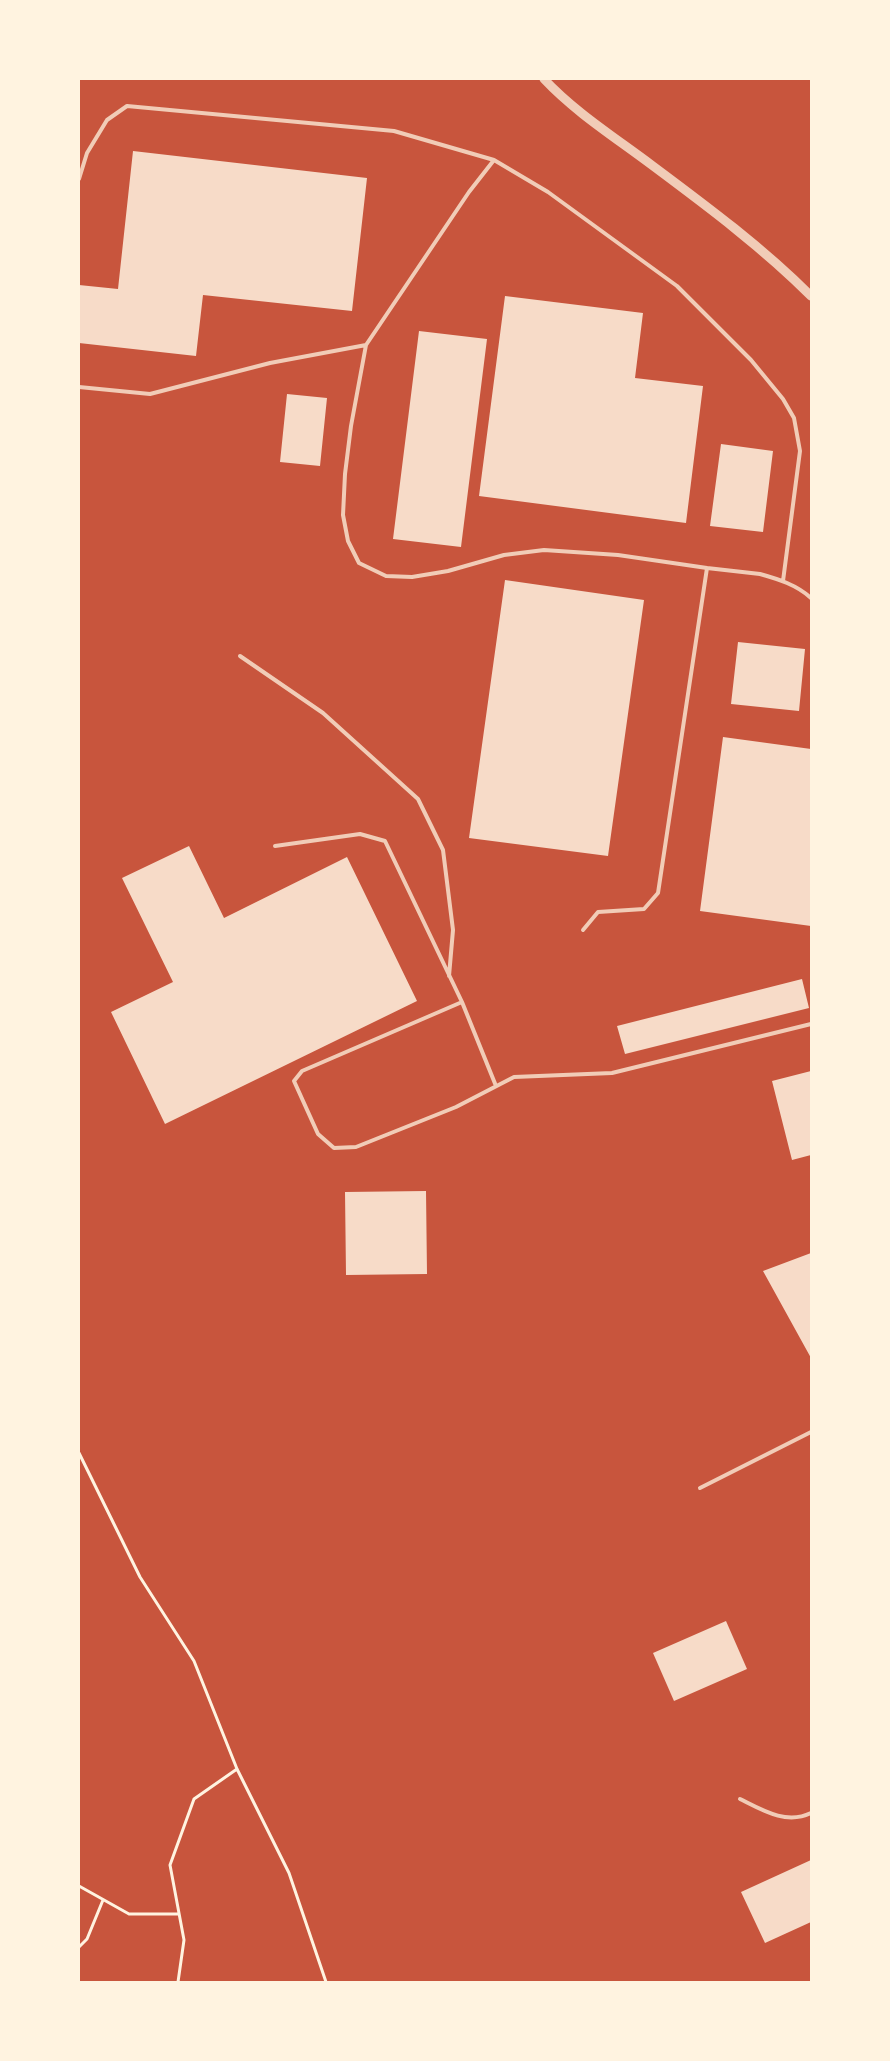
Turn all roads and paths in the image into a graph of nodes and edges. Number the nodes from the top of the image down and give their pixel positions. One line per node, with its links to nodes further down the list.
1 (544, 79): 4 (street)
2 (494, 160): 3 (lane); 5 (lane); 8 (lane)
3 (79, 179)
4 (811, 296)
5 (366, 345): 6 (lane); 7 (lane)
6 (79, 388)
7 (707, 568): 8 (lane); 12 (lane)
8 (783, 581): 9 (lane)
9 (811, 598)
10 (240, 656): 13 (lane)
11 (275, 846): 13 (lane)
12 (583, 930)
13 (449, 976): 14 (lane)
14 (462, 1002): 16 (lane); 16 (lane)
15 (811, 1024): 16 (lane)
16 (496, 1086)
17 (811, 1432): 19 (lane)
18 (79, 1453): 20 (path)
19 (700, 1488)
20 (237, 1768): 25 (path); 28 (path)
21 (740, 1799): 22 (lane)
22 (811, 1813)
23 (79, 1886): 24 (path)
24 (103, 1900): 25 (path); 26 (path)
25 (179, 1914): 27 (path)
26 (79, 1947)
27 (178, 1982)
28 (326, 1982)

